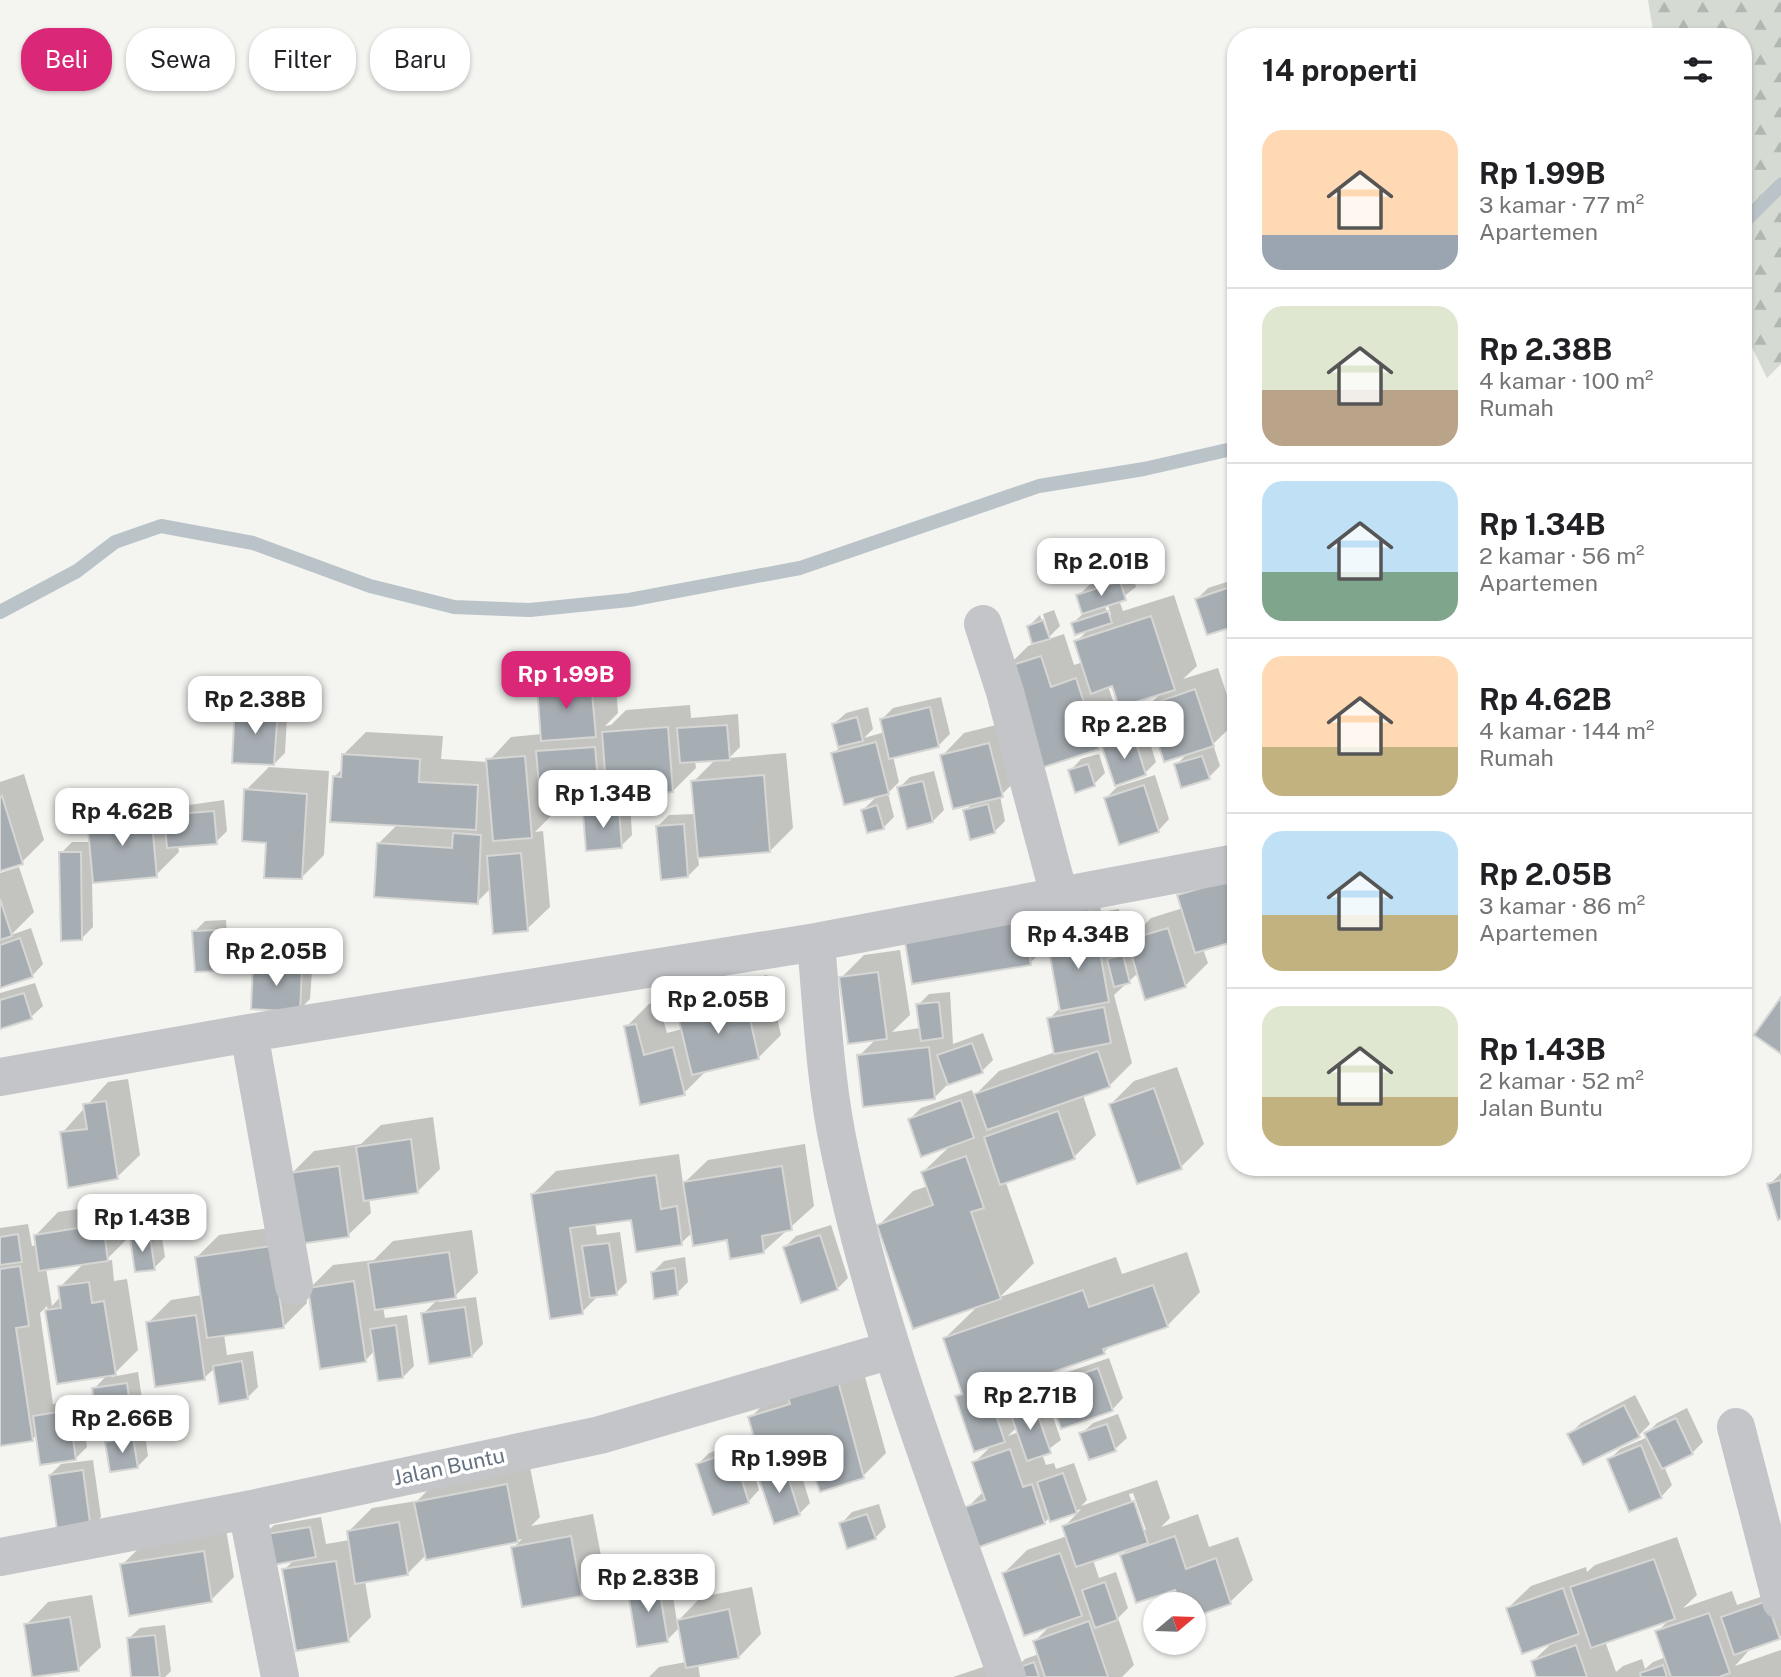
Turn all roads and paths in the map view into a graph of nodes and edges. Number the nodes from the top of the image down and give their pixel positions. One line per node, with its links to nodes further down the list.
1 (983, 624): 3 (street)
2 (1227, 865): 3 (street)
3 (1059, 895): 4 (street)
4 (816, 942): 5 (street); 8 (street)
5 (249, 1033): 6 (street); 7 (street)
6 (0, 1077)
7 (294, 1286)
8 (891, 1350): 10 (street, Jalan Buntu); 14 (street)
9 (1736, 1427): 12 (street)
10 (247, 1510): 11 (street, Jalan Buntu); 13 (street)
11 (0, 1557)
12 (1781, 1601)
13 (280, 1677)
14 (1007, 1677)

